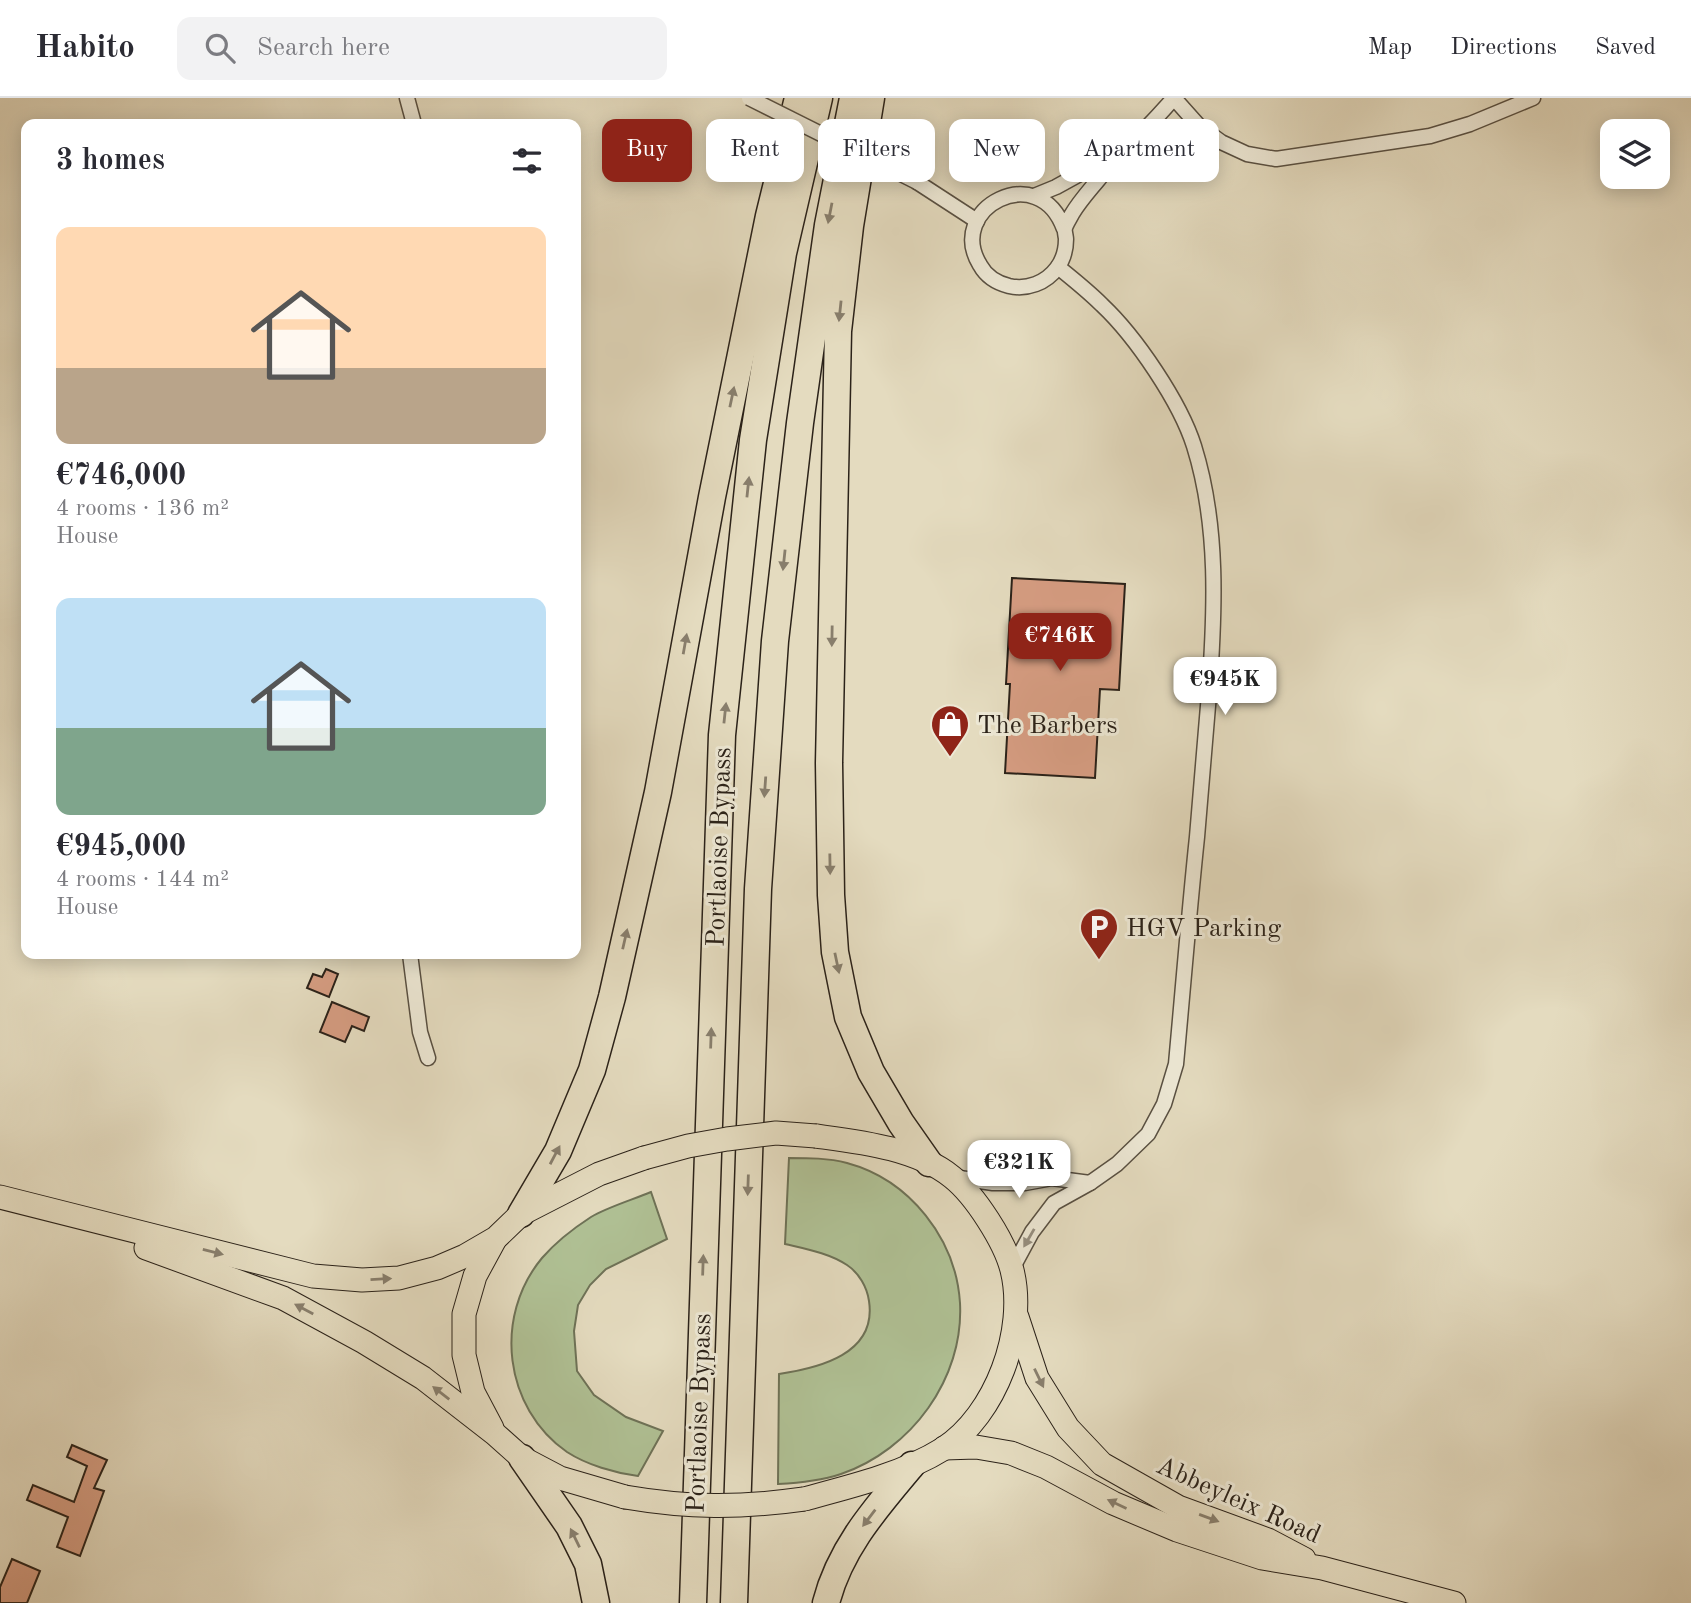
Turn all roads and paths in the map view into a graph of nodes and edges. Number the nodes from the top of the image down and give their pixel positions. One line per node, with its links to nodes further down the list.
1 (407, 98): 9 (street)
2 (749, 98): 14 (street, bridge)
3 (798, 98): 24 (highway, one-way to 3)
4 (819, 98): 34 (highway, Portlaoise Bypass, one-way to 4)
5 (853, 98): 35 (highway, Portlaoise Bypass, one-way to 35)
6 (871, 98): 19 (highway, one-way to 19)
7 (1174, 98): 8 (street); 10 (street)
8 (1533, 98)
9 (413, 119)
10 (1154, 119)
11 (1065, 182): 13 (street)
12 (1096, 182): 15 (street)
13 (1034, 196): 14 (street); 15 (street)
14 (977, 221): 16 (street)
15 (1065, 229): 16 (street)
16 (1058, 267): 21 (street)
17 (411, 959): 18 (street)
18 (428, 1058)
19 (929, 1163): 20 (main road); 24 (main road, bridge)
20 (952, 1177): 21 (street); 26 (main road)
21 (1090, 1183): 26 (street, one-way to 26)
22 (0, 1197): 23 (main road)
23 (28, 1205): 25 (main road, one-way to 25); 28 (main road, one-way to 23)
24 (522, 1214): 25 (main road)
25 (496, 1238): 28 (main road)
26 (1012, 1269): 27 (main road)
27 (1016, 1314): 29 (main road); 32 (main road, Abbeyleix Road, one-way to 32)
28 (495, 1434): 30 (main road)
29 (944, 1448): 31 (main road); 32 (main road, Abbeyleix Road, one-way to 29)
30 (522, 1458): 31 (main road, bridge); 33 (highway, one-way to 30)
31 (912, 1465): 36 (highway, one-way to 36)
32 (1322, 1568): 37 (main road, Abbeyleix Road)
33 (596, 1603)
34 (692, 1603)
35 (734, 1603)
36 (826, 1603)
37 (1454, 1603)

